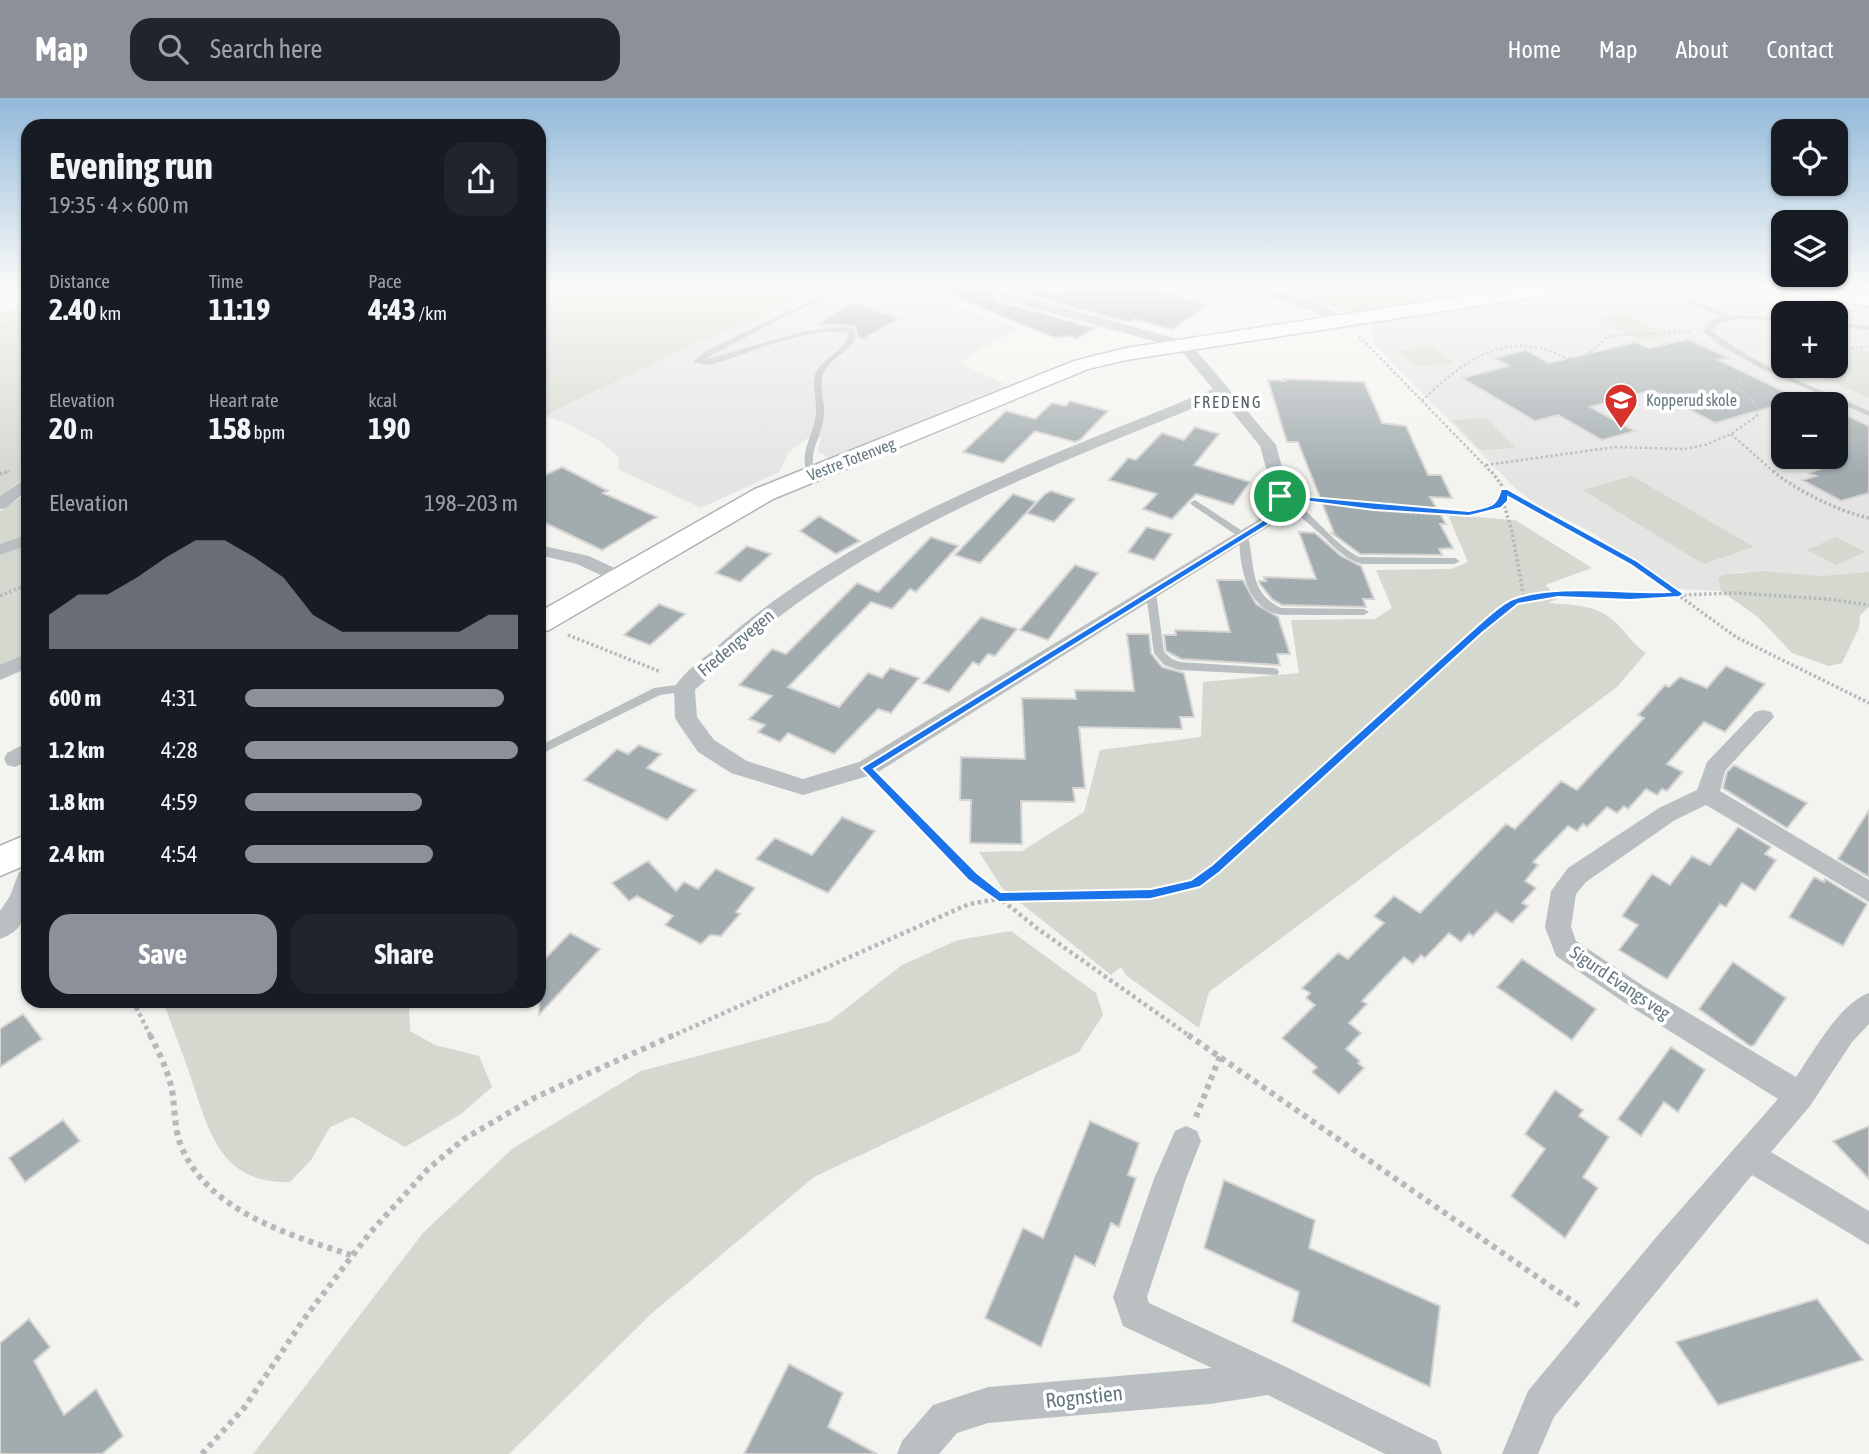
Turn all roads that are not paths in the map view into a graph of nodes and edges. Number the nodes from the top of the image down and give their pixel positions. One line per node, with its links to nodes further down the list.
1 (718, 348): 2 (lane)
2 (758, 348)
3 (843, 348): 9 (lane)
4 (1163, 348): 9 (street, Vestre Totenveg)
5 (1187, 348): 7 (street)
6 (1731, 348): 8 (lane)
7 (1222, 391): 11 (street); 26 (street, Fredengvegen)
8 (1869, 414)
9 (811, 473): 19 (street, Vestre Totenveg)
10 (21, 488): 13 (street)
11 (1280, 496): 14 (street, Fredengvegen); 18 (lane)
12 (1195, 503): 14 (lane)
13 (0, 504)
14 (1244, 536): 20 (street, Fredengvegen); 21 (lane)
15 (21, 542): 16 (street)
16 (0, 550)
17 (546, 552): 19 (street)
18 (1455, 561)
19 (618, 577): 22 (street, Vestre Totenveg)
20 (1151, 593): 24 (lane); 26 (street, Fredengvegen)
21 (1364, 612)
22 (546, 620)
23 (21, 663): 25 (street)
24 (1273, 672)
25 (0, 673)
26 (684, 688): 28 (lane)
27 (1763, 717): 29 (street)
28 (546, 747)
29 (1707, 795): 32 (street); 36 (street, Sigurd Evangs veg)
30 (21, 852): 31 (street)
31 (0, 862)
32 (1869, 892)
33 (21, 902): 34 (street)
34 (13, 920)
35 (1869, 1005): 36 (street)
36 (1800, 1096): 38 (street)
37 (1186, 1142): 40 (street)
38 (1748, 1155): 39 (street); 43 (street)
39 (1869, 1229)
40 (1270, 1377): 41 (street, Rognstien); 42 (street)
41 (915, 1454)
42 (1423, 1454)
43 (1520, 1454)

